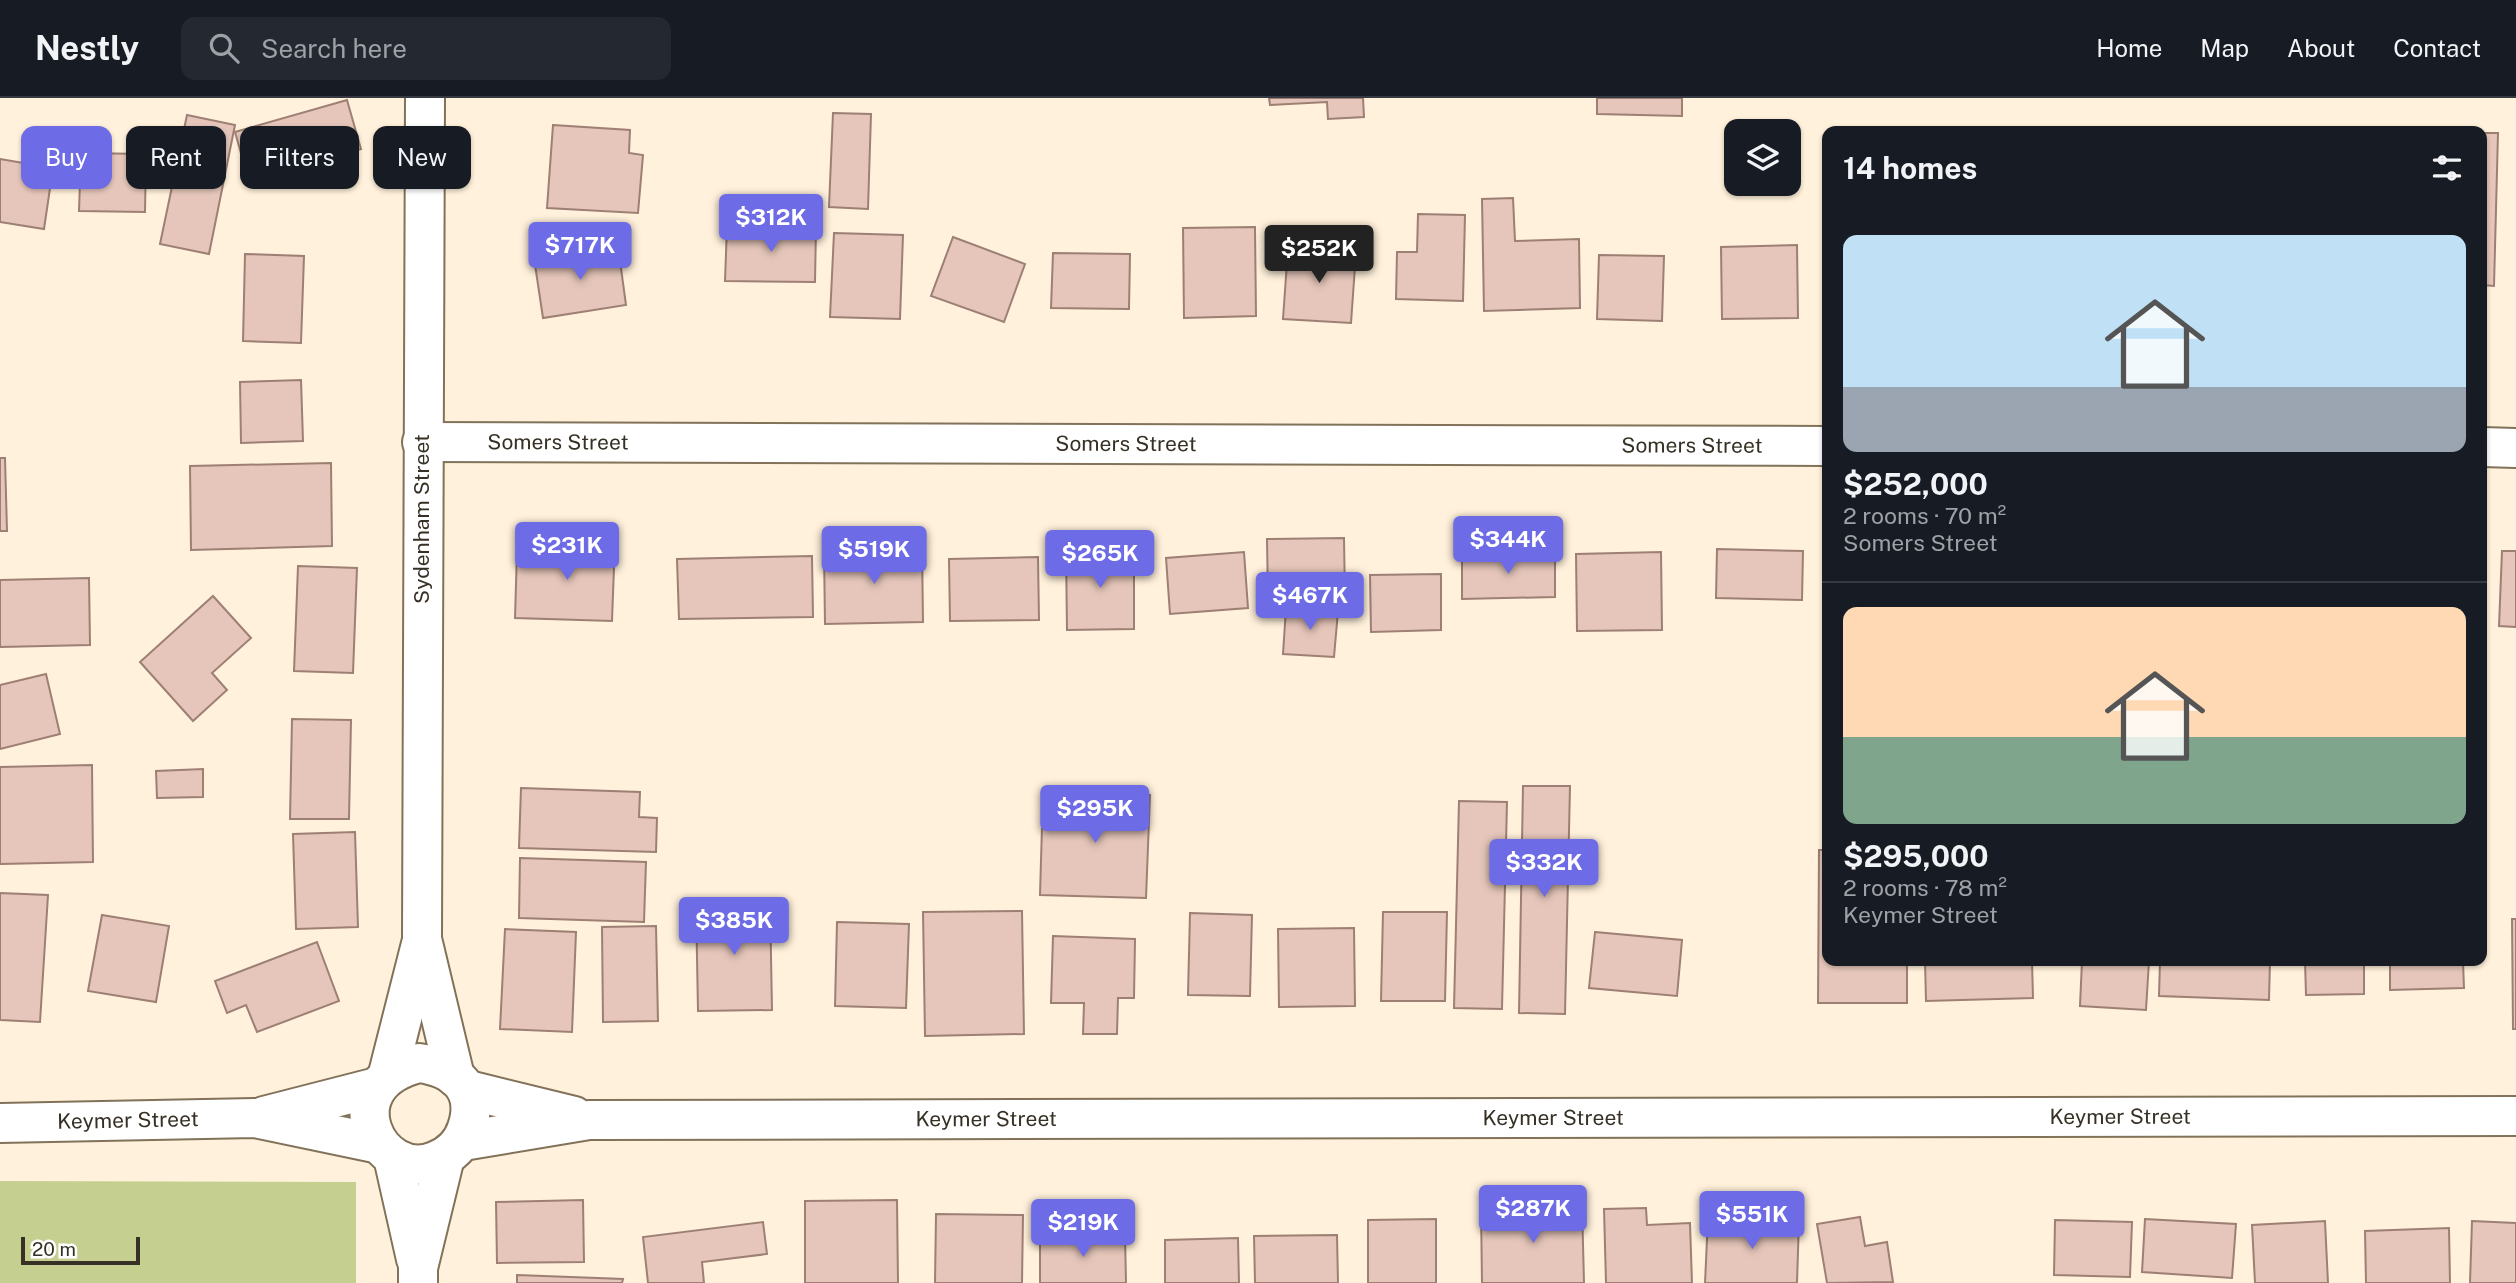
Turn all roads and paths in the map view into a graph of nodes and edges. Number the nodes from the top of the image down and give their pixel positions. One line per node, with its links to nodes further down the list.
1 (425, 98): 2 (street, Sydenham Street)
2 (422, 442): 3 (street, Somers Street); 6 (street, Sydenham Street)
3 (1822, 446)
4 (2487, 447): 5 (street)
5 (2516, 448)
6 (422, 939): 7 (street, Sydenham Street); 8 (street, Sydenham Street)
7 (383, 1081): 8 (street); 10 (street, Keymer Street); 14 (street)
8 (461, 1084): 11 (street, Keymer Street); 13 (street)
9 (2516, 1116): 11 (street, Keymer Street)
10 (255, 1118): 12 (street, Keymer Street); 14 (street, Keymer Street)
11 (589, 1120): 13 (street, Keymer Street)
12 (0, 1123)
13 (454, 1149): 14 (street); 15 (street)
14 (386, 1150): 15 (street)
15 (418, 1275)

